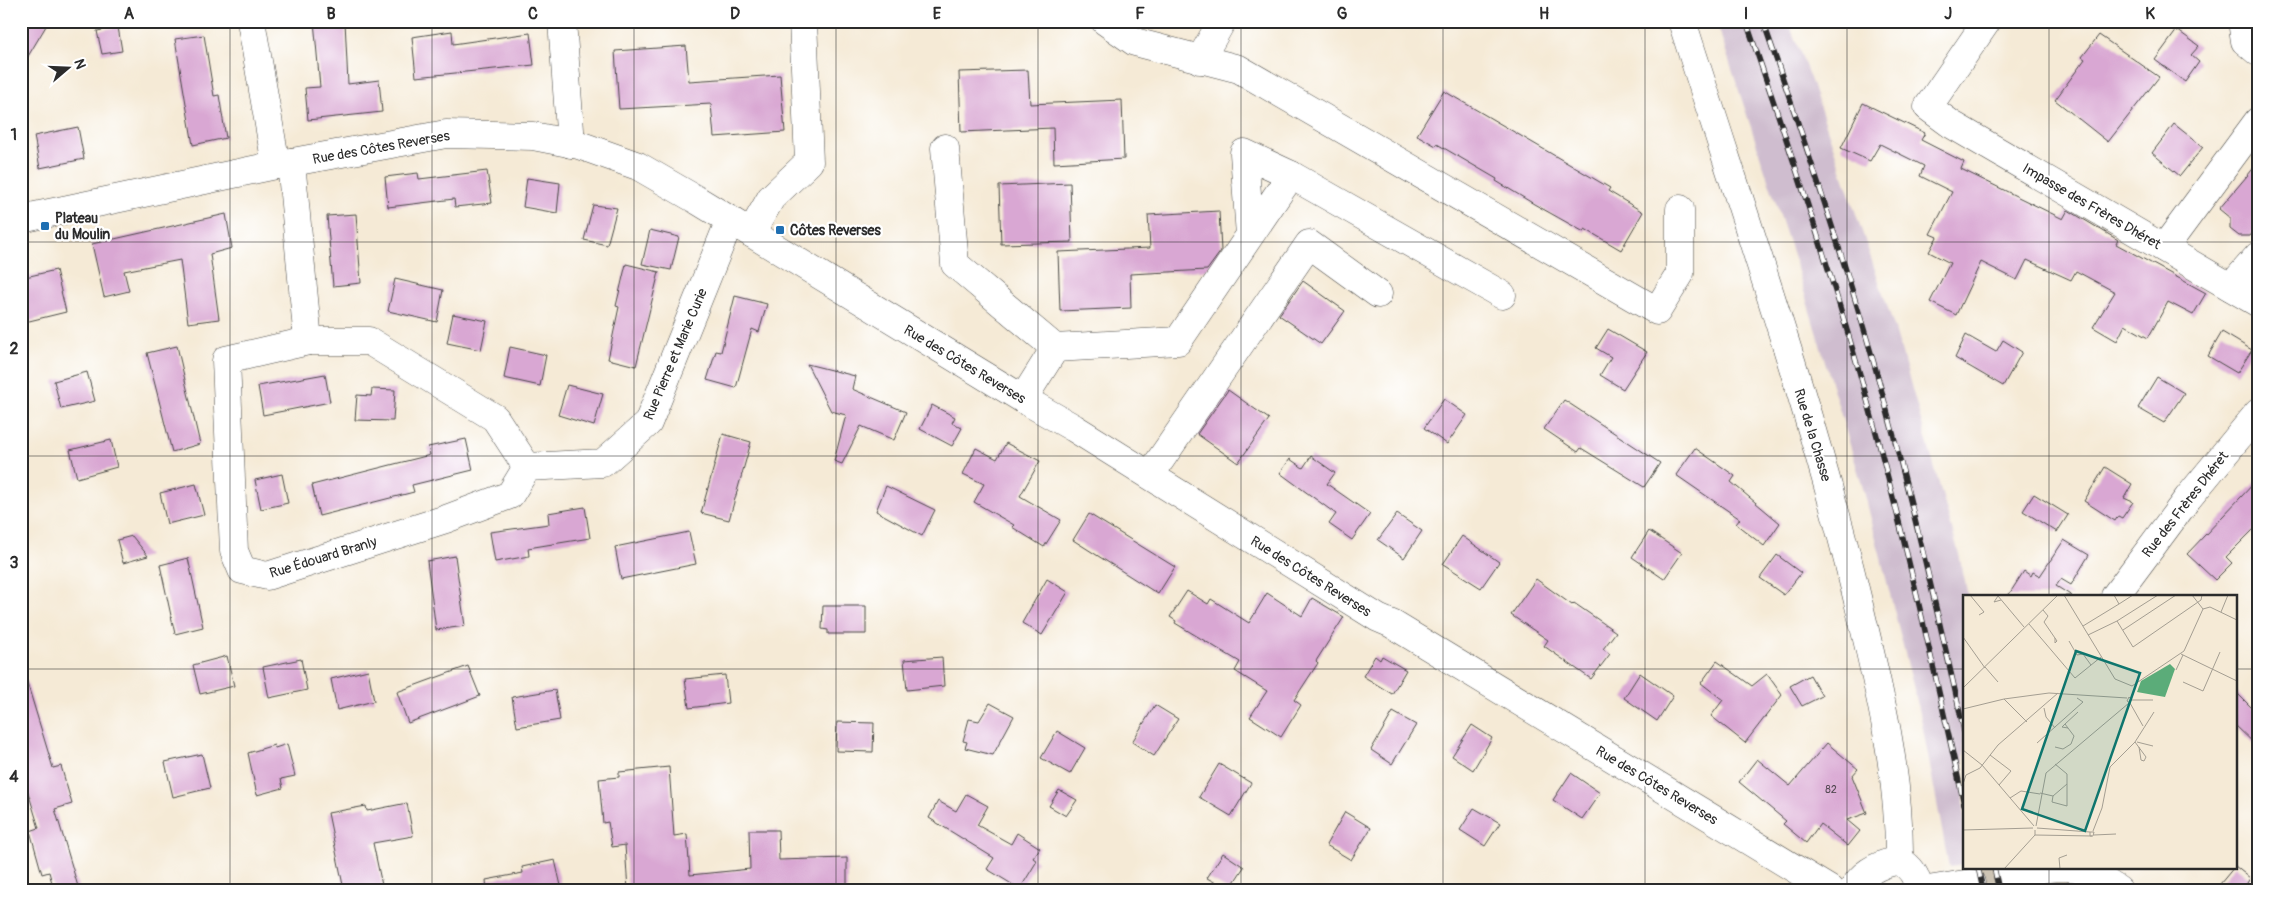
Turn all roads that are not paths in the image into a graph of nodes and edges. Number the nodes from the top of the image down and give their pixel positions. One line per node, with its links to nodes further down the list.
1 (251, 21): 14 (street)
2 (562, 21): 12 (street)
3 (803, 21): 18 (street, Rue Pierre et Marie Curie)
4 (1104, 21): 10 (street)
5 (1222, 21): 10 (street)
6 (1682, 21): 33 (street, Rue de la Chasse)
7 (1987, 21): 20 (street, Impasse des Frères Dhéret)
8 (2242, 21): 9 (street)
9 (2258, 52)
10 (1200, 60): 16 (street)
11 (2258, 121): 20 (street)
12 (571, 144): 14 (street, Rue des Côtes Reverses); 18 (street, Rue des Côtes Reverses)
13 (945, 148): 27 (street)
14 (284, 163): 17 (street, Rue des Côtes Reverses); 26 (street)
15 (1291, 175): 19 (street); 19 (street); 24 (street)
16 (1680, 209)
17 (21, 219)
18 (741, 226): 28 (street, Rue des Côtes Reverses); 30 (street, Rue Pierre et Marie Curie)
19 (1250, 235): 27 (street)
20 (2164, 248): 22 (street, Impasse des Frères Dhéret)
21 (2258, 256): 22 (street)
22 (2231, 287): 25 (street, Impasse des Frères Dhéret)
23 (1378, 294): 31 (street)
24 (1502, 295)
25 (2258, 303)
26 (308, 341): 30 (street); 30 (street, Rue Édouard Branly)
27 (1055, 348): 28 (street)
28 (1023, 400): 31 (street, Rue des Côtes Reverses)
29 (2258, 413): 32 (street, Rue des Frères Dhéret)
30 (527, 467)
31 (1150, 475): 37 (street, Rue des Côtes Reverses)
32 (2116, 595)
33 (1899, 860): 38 (street); 39 (street)
34 (2076, 868): 35 (street); 41 (street)
35 (2008, 877)
36 (1971, 883): 40 (street)
37 (1830, 890)
38 (1853, 890)
39 (1918, 890)
40 (1928, 890)
41 (2118, 890)

